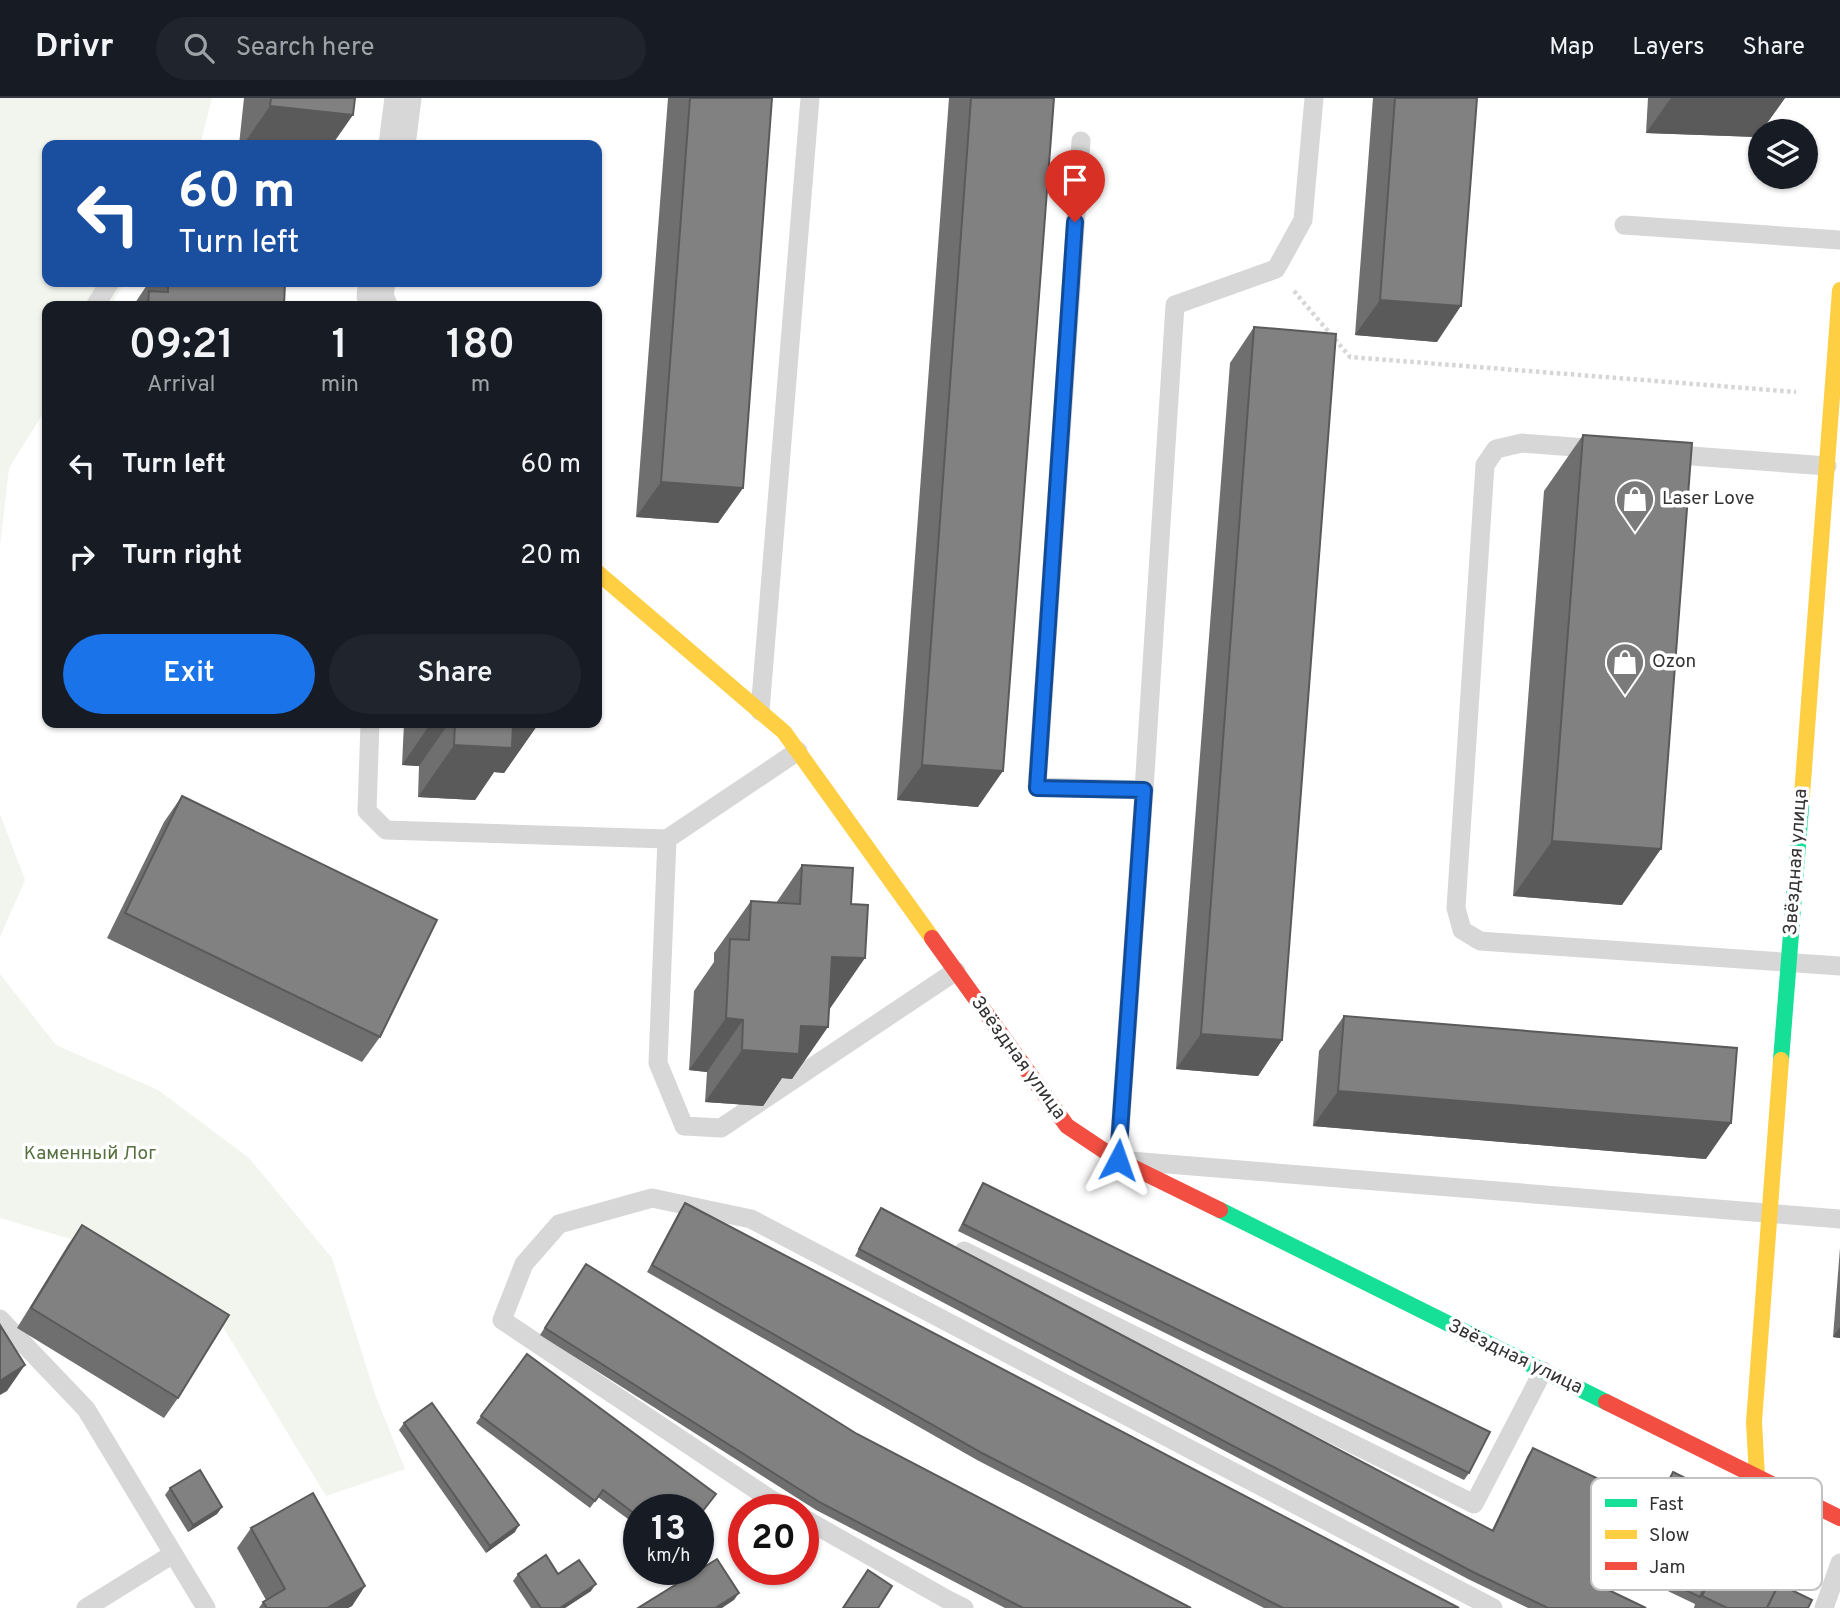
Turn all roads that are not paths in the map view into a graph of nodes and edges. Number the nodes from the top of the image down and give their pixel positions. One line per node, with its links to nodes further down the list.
1 (403, 98): 4 (street)
2 (810, 98): 13 (lane)
3 (1314, 98): 16 (lane)
4 (398, 140)
5 (1081, 141): 16 (lane)
6 (1624, 225): 7 (lane)
7 (1840, 240)
8 (1840, 290): 11 (street, Звёздная улица)
9 (1615, 450): 18 (lane)
10 (1641, 452): 11 (lane)
11 (1826, 466): 18 (street, Звёздная улица)
12 (602, 576): 13 (street, Звёздная улица)
13 (761, 711): 15 (street, Звёздная улица)
14 (370, 728): 17 (lane)
15 (798, 751): 17 (lane); 20 (street, Звёздная улица)
16 (1144, 790): 21 (lane)
17 (667, 839): 20 (lane)
18 (1789, 963): 19 (lane); 22 (street, Звёздная улица)
19 (1840, 965)
20 (956, 971): 21 (street, Звёздная улица)
21 (1118, 1160): 22 (lane); 26 (street, Звёздная улица)
22 (1770, 1214): 23 (lane); 27 (street, Звёздная улица)
23 (1840, 1219)
24 (964, 1251): 26 (lane)
25 (0, 1319): 32 (lane)
26 (1543, 1371): 27 (street, Звёздная улица)
27 (1757, 1477)
28 (762, 1494): 37 (lane)
29 (1822, 1509): 30 (street, Звёздная улица)
30 (1840, 1518)
31 (819, 1527): 36 (lane)
32 (173, 1554): 34 (lane); 35 (lane)
33 (1840, 1563): 38 (lane)
34 (86, 1608)
35 (206, 1608)
36 (964, 1608)
37 (1493, 1608)
38 (1824, 1608)

